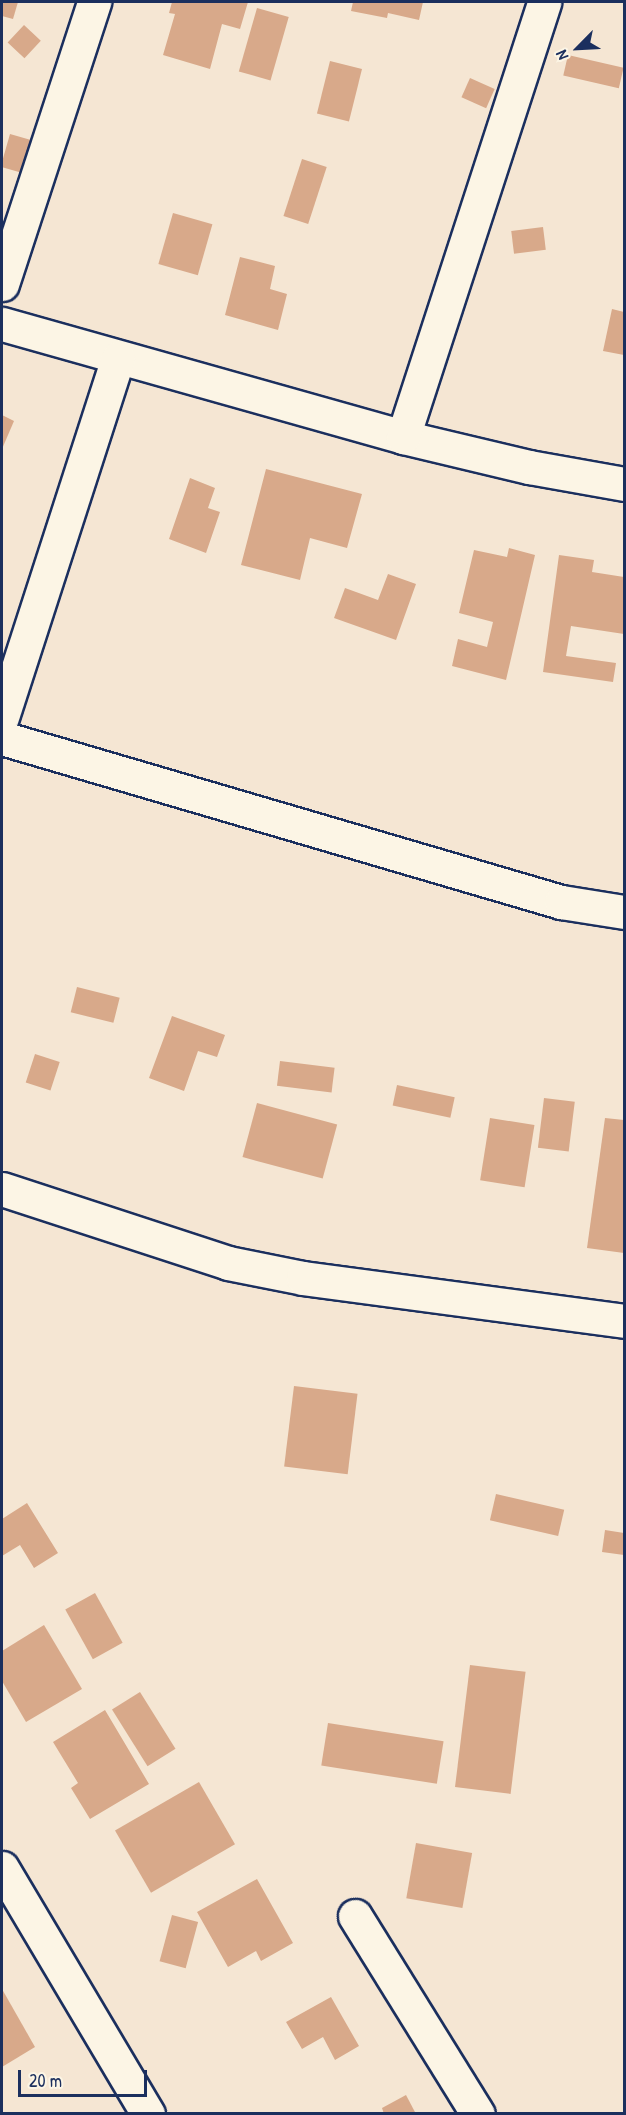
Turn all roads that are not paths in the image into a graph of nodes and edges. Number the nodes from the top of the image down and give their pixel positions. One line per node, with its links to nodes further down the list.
1 (94, 2): 3 (street)
2 (544, 2): 6 (street)
3 (2, 284)
4 (2, 324): 5 (street)
5 (118, 358): 6 (street); 8 (street)
6 (403, 437): 7 (street)
7 (624, 484)
8 (2, 717)
9 (2, 738): 10 (street)
10 (624, 912)
11 (2, 1189): 12 (street)
12 (624, 1321)
13 (2, 1868): 15 (street)
14 (355, 1916): 16 (street)
15 (148, 2114)
16 (478, 2114)

